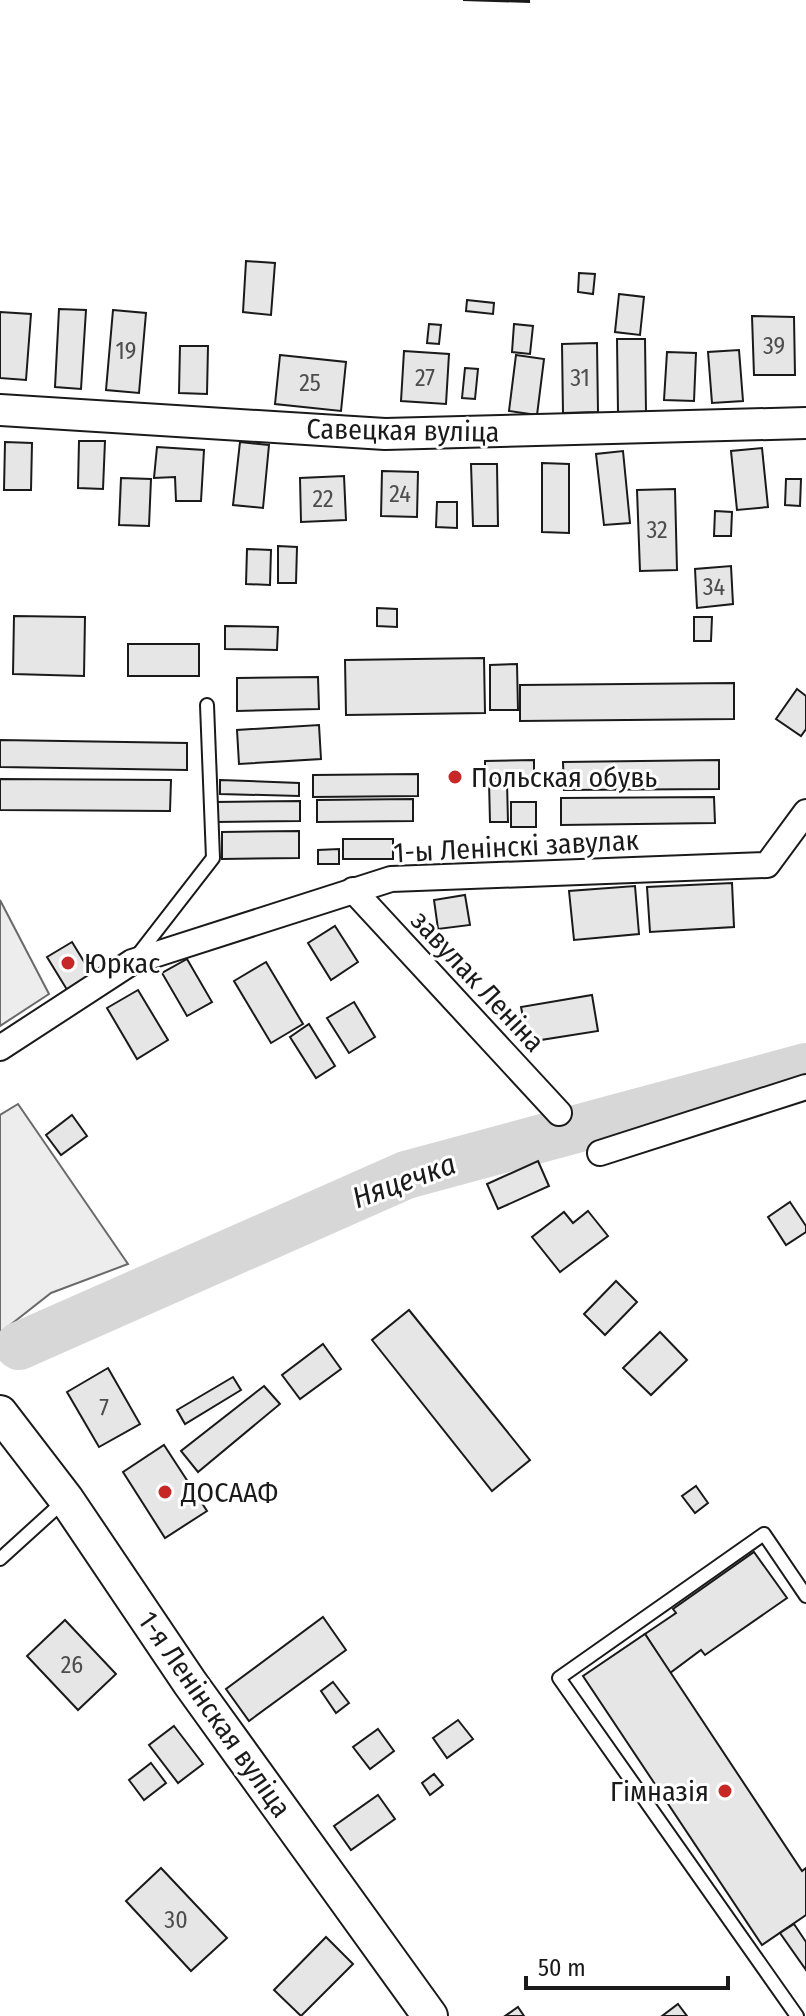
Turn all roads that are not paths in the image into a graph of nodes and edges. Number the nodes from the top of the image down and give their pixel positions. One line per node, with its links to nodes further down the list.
1 (0, 410): 2 (street, Савецкая вуліца)
2 (806, 423)
3 (207, 705): 6 (lane)
4 (806, 812): 5 (street, 1-ы Ленінскі завулак)
5 (353, 890): 6 (street, 1-ы Ленінскі завулак); 9 (street, завулак Леніна)
6 (132, 962): 7 (street, 1-ы Ленінскі завулак)
7 (0, 1048)
8 (806, 1087): 10 (street)
9 (559, 1113)
10 (600, 1153)
11 (0, 1413): 12 (main road, 1-я Ленінская вуліца)
12 (66, 1499): 13 (lane); 15 (main road, 1-я Ленінская вуліца)
13 (0, 1559)
14 (806, 1596): 16 (lane)
15 (430, 2016)
16 (797, 2016)

